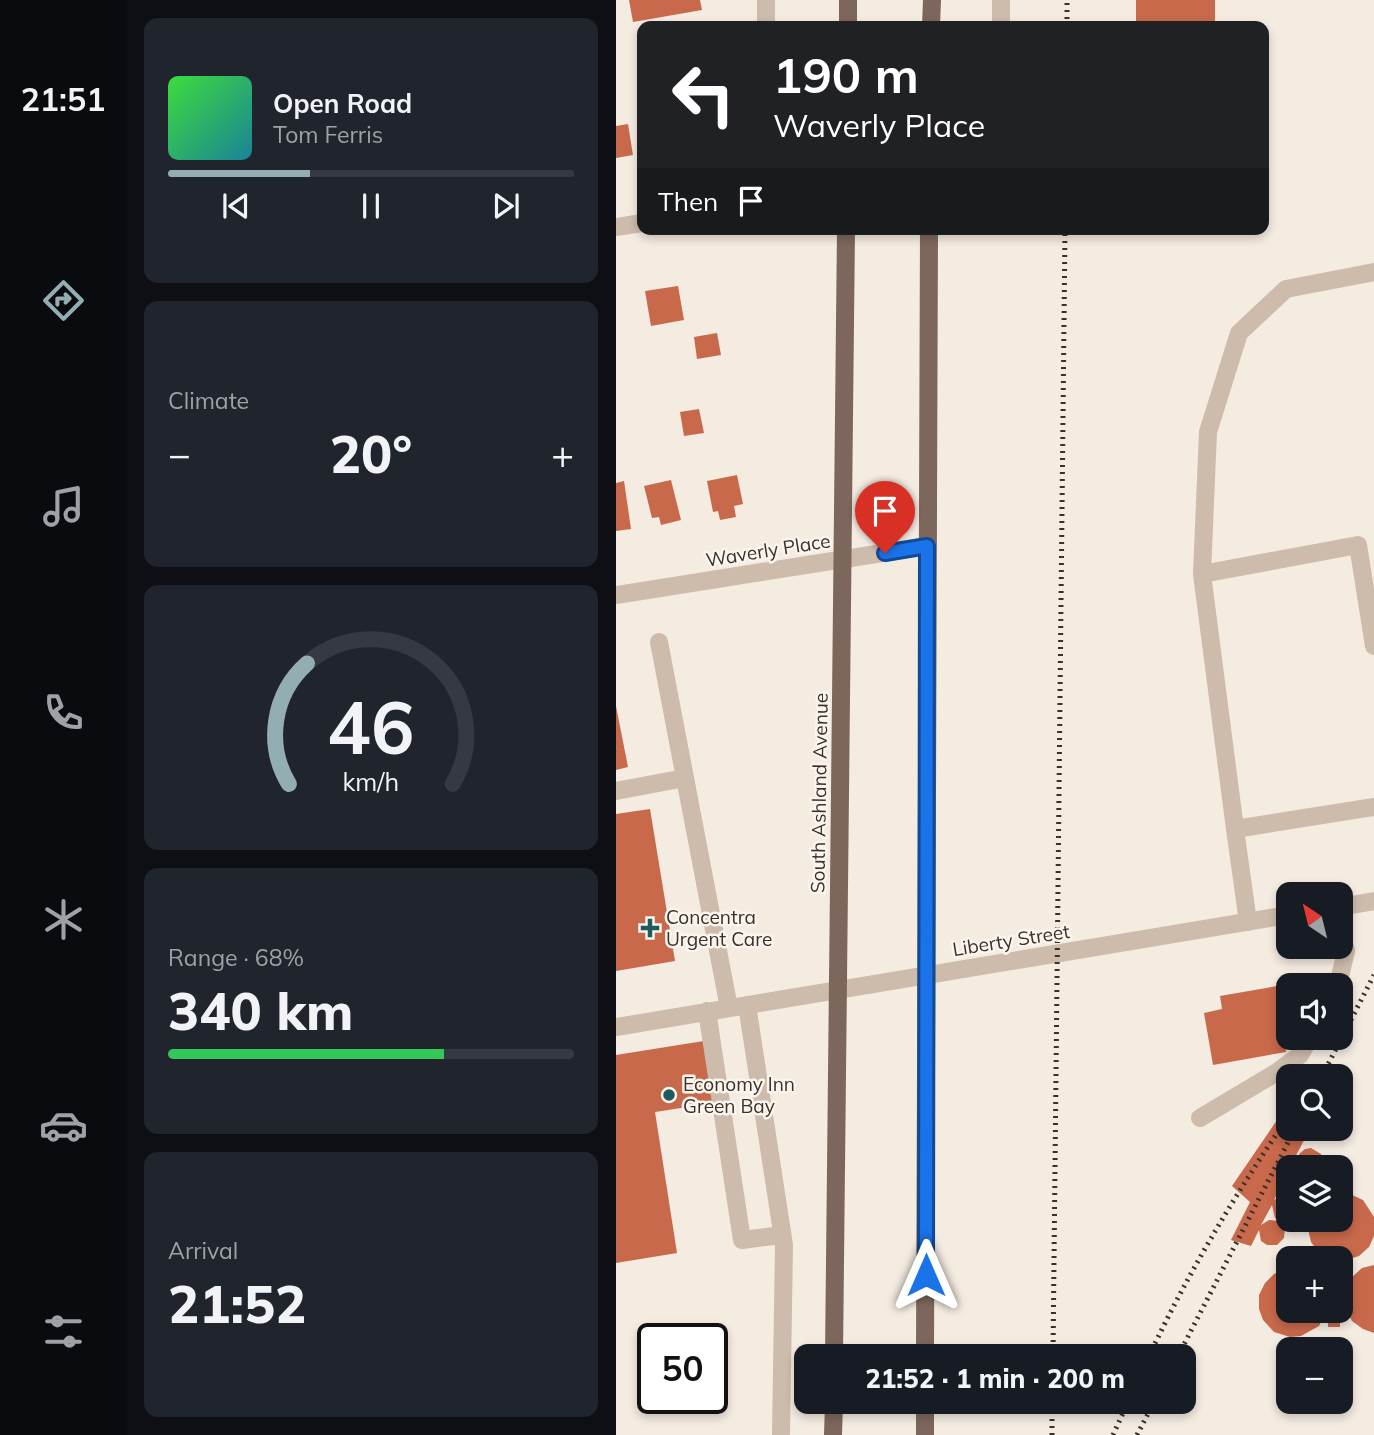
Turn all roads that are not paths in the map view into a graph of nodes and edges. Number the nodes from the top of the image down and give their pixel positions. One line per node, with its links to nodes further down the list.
1 (766, 0): 5 (street)
2 (848, 0): 6 (main road)
3 (932, 0): 7 (main road)
4 (1001, 0): 8 (street)
5 (766, 21)
6 (848, 21)
7 (932, 21)
8 (1001, 21)
9 (637, 224): 10 (street)
10 (616, 227)
11 (846, 235): 15 (main road, South Ashland Avenue)
12 (929, 235): 14 (main road)
13 (1374, 272): 16 (street)
14 (927, 546): 15 (street, Waverly Place); 28 (main road)
15 (843, 559): 17 (street, Waverly Place); 29 (main road, South Ashland Avenue)
16 (1202, 574): 19 (street); 23 (street)
17 (616, 595)
18 (659, 642): 20 (street)
19 (1374, 646)
20 (685, 778): 21 (street); 30 (street)
21 (616, 791)
22 (1374, 807): 23 (street)
23 (1235, 830): 27 (street)
24 (1374, 901): 25 (street)
25 (1353, 905)
26 (1276, 917): 27 (street, Liberty Street)
27 (1248, 922): 28 (street, Liberty Street)
28 (927, 975): 29 (street, Liberty Street); 37 (main road)
29 (838, 990): 30 (street, Liberty Street); 36 (main road, South Ashland Avenue)
30 (738, 1006): 31 (street, Liberty Street); 35 (street)
31 (707, 1011): 32 (street, Liberty Street); 35 (street)
32 (616, 1027)
33 (1303, 1050): 34 (street)
34 (1200, 1118)
35 (782, 1235): 40 (street)
36 (834, 1344)
37 (925, 1344)
38 (834, 1414): 41 (main road)
39 (925, 1414): 42 (main road)
40 (781, 1435)
41 (833, 1435)
42 (925, 1435)

